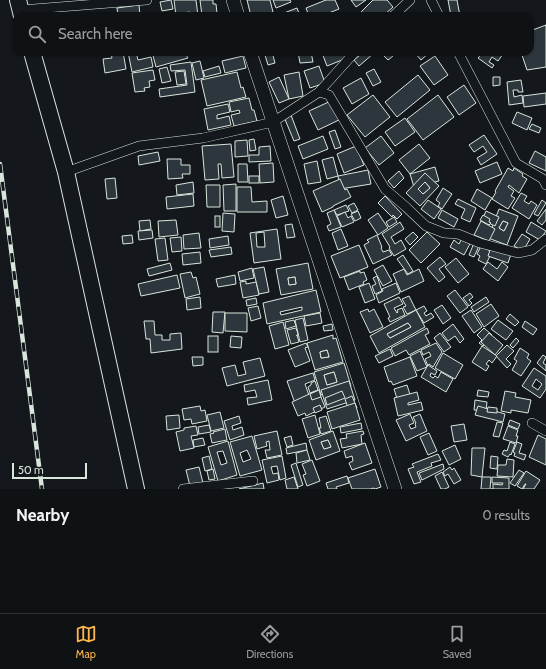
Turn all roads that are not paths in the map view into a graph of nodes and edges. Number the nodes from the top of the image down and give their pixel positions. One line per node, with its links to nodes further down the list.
1 (147, 0): 5 (street)
2 (233, 0): 6 (street)
3 (410, 0): 7 (street)
4 (431, 0): 8 (street)
5 (20, 9)
6 (237, 12)
7 (397, 12)
8 (437, 12)
9 (33, 56): 15 (highway)
10 (251, 56): 14 (street)
11 (351, 56): 13 (street)
12 (460, 56): 16 (street)
13 (319, 92): 14 (street); 17 (street)
14 (273, 122): 15 (street); 23 (street)
15 (66, 172): 21 (highway)
16 (546, 185)
17 (546, 240)
18 (532, 423): 19 (street)
19 (546, 431)
20 (253, 481): 22 (street)
21 (136, 489)
22 (183, 489)
23 (395, 489)

